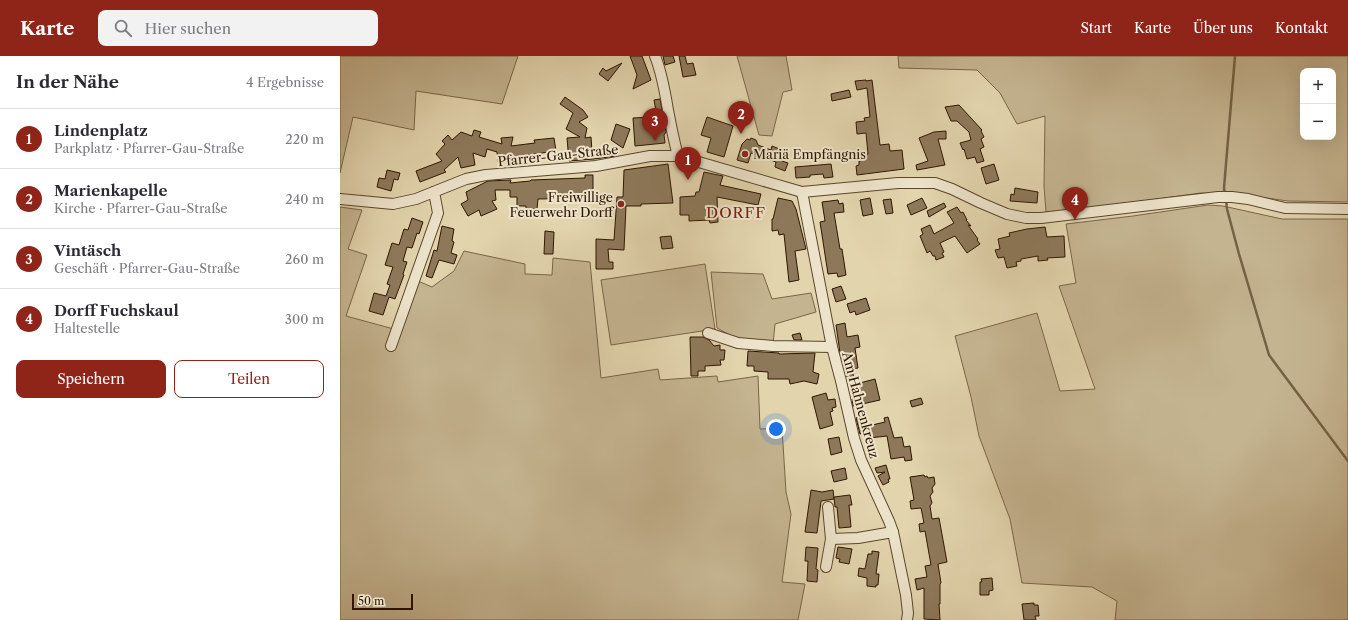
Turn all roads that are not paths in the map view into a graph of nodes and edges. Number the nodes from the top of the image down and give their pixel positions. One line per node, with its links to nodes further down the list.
1 (655, 56): 2 (street)
2 (678, 156): 3 (street, Pfarrer-Gau-Straße); 4 (street, Pfarrer-Gau-Straße)
3 (434, 192): 5 (street, Pfarrer-Gau-Straße); 8 (street)
4 (802, 192): 6 (street); 9 (street, Am Hahnenkreuz)
5 (340, 199)
6 (1348, 209)
7 (708, 333): 9 (street)
8 (391, 346)
9 (832, 347): 11 (street, Am Hahnenkreuz)
10 (828, 508): 12 (street)
11 (893, 532): 12 (street); 14 (street, Am Hahnenkreuz)
12 (830, 539): 13 (street)
13 (826, 567)
14 (907, 620)

